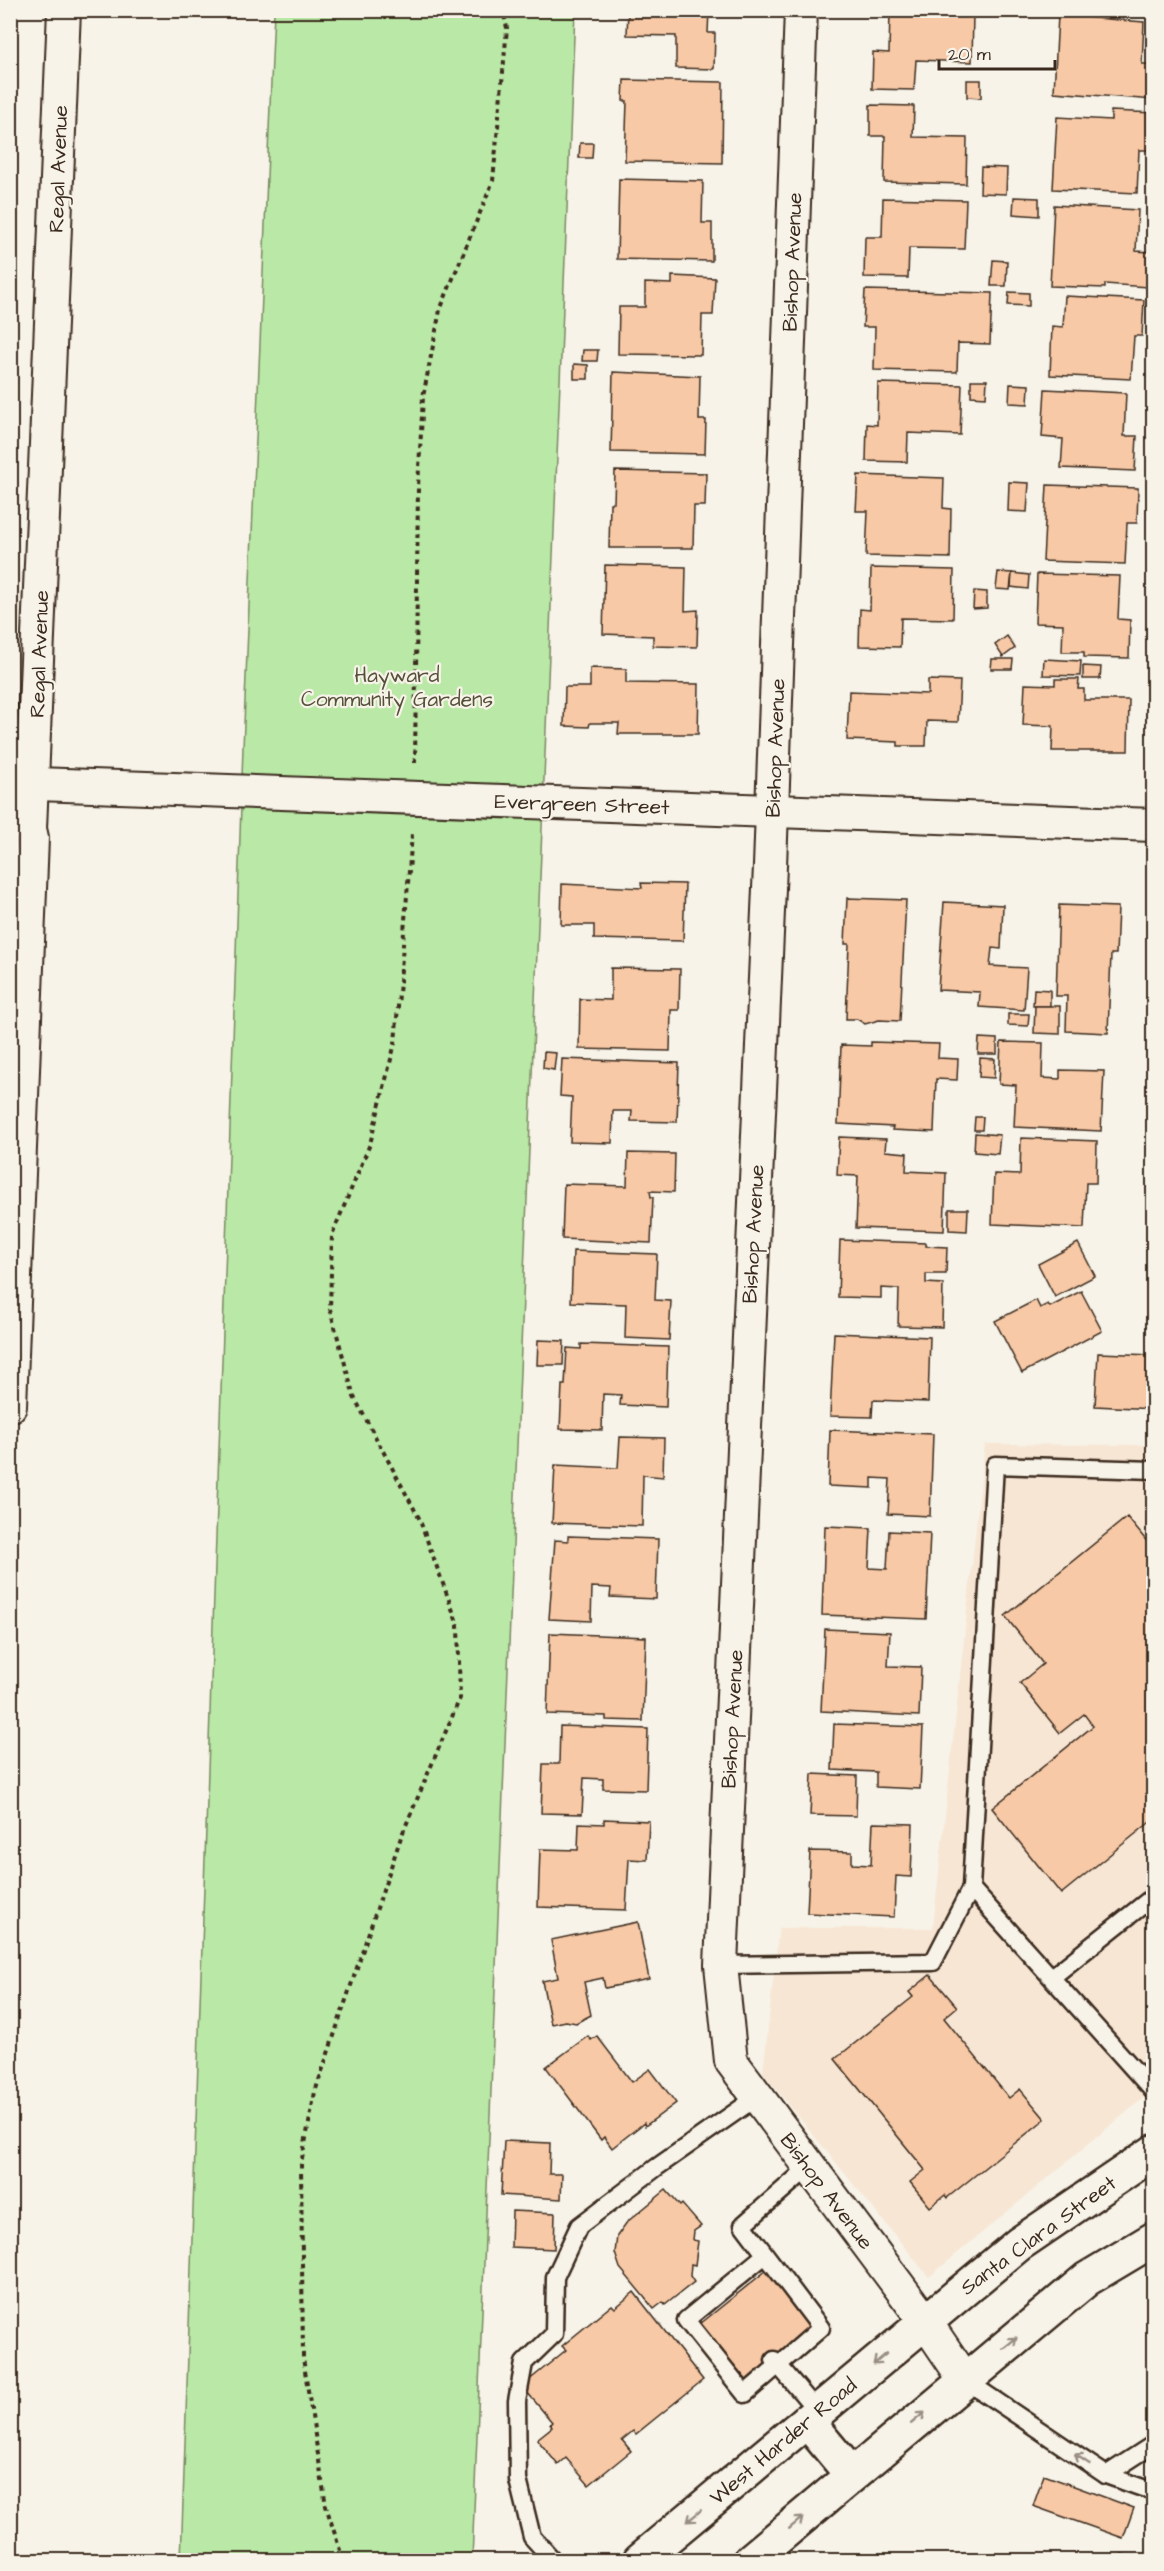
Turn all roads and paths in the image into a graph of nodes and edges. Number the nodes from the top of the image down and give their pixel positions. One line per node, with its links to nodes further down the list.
1 (64, 10): 4 (street, Regal Avenue)
2 (503, 10): 5 (path)
3 (801, 10): 6 (street, Bishop Avenue)
4 (22, 784): 5 (street, Evergreen Street); 8 (street, Regal Avenue)
5 (414, 798): 6 (street, Evergreen Street); 28 (path)
6 (772, 811): 7 (street, Evergreen Street); 12 (street, Bishop Avenue)
7 (1154, 825)
8 (10, 1406)
9 (1154, 1470): 10 (lane)
10 (971, 1888): 12 (lane); 13 (lane)
11 (1154, 1896): 13 (lane)
12 (721, 1965): 15 (street, Bishop Avenue)
13 (1052, 1977): 14 (lane)
14 (1154, 2092)
15 (757, 2097): 17 (street, Bishop Avenue); 29 (lane)
16 (1154, 2152): 20 (main road, Santa Clara Street)
17 (809, 2167): 19 (lane); 20 (street, Bishop Avenue)
18 (1154, 2238): 22 (main road, one-way to 18)
19 (765, 2255): 21 (lane); 21 (lane)
20 (925, 2321): 22 (street, Bishop Avenue); 23 (main road, West Harder Road, one-way to 23)
21 (776, 2362): 23 (lane)
22 (965, 2380): 25 (main road, one-way to 22); 26 (lane, one-way to 22)
23 (813, 2416): 25 (main road); 30 (main road, West Harder Road, one-way to 30)
24 (1154, 2444): 26 (lane)
25 (852, 2475): 31 (main road, one-way to 25)
26 (1106, 2475): 27 (lane)
27 (1154, 2492)
28 (343, 2560)
29 (554, 2560)
30 (642, 2560)
31 (751, 2560)

